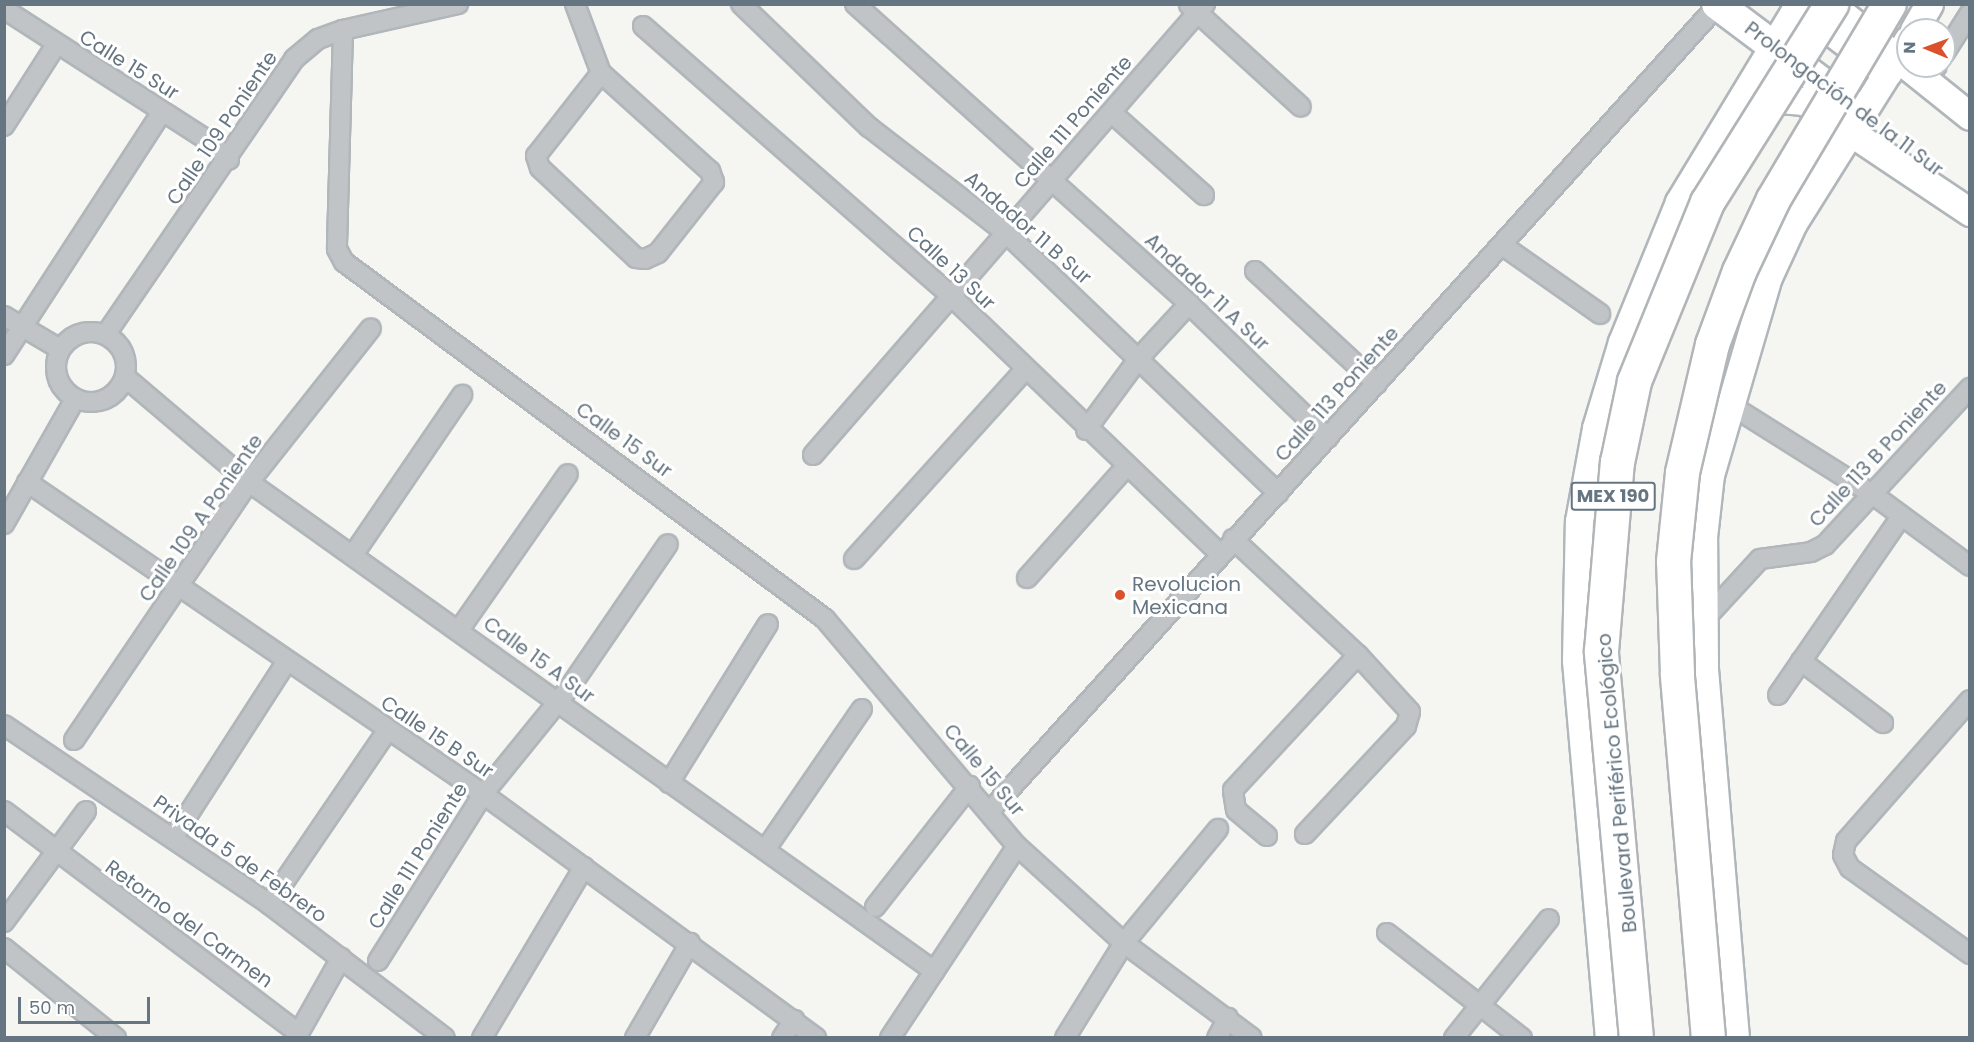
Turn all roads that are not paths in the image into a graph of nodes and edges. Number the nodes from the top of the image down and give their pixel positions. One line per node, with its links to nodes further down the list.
1 (458, 4): 15 (street, Calle 109 Poniente)
2 (574, 4): 22 (street)
3 (741, 4): 40 (street, Andador 11 B Sur)
4 (855, 4): 36 (street, Andador 11 A Sur)
5 (1831, 4): 19 (street); 136 (highway, Boulevard Periférico Ecológico / MEX 190, bridge)
6 (1889, 4): 137 (highway, MEX 190, bridge)
7 (1929, 4): 13 (street)
8 (1718, 5): 18 (main road, Prolongación de la 11 Sur); 41 (street, Calle 113 Poniente)
9 (1798, 5): 18 (street, Boulevard Periférico Ecológico); 20 (main road)
10 (1197, 7): 28 (street); 30 (street, Calle 111 Poniente)
11 (4, 9): 17 (street, Calle 15 Sur)
12 (1970, 13): 16 (street)
13 (1921, 18)
14 (643, 26): 43 (street, Calle 13 Sur)
15 (343, 30): 35 (street, Calle 109 Poniente); 94 (street, Calle 15 Sur)
16 (1963, 37)
17 (56, 45): 29 (street, Calle 15 Sur); 33 (street)
18 (1773, 46): 26 (street, Boulevard Periférico Ecológico); 32 (main road, Prolongación de la 11 Sur)
19 (1896, 46)
20 (1896, 47)
21 (1896, 61): 32 (street)
22 (601, 73): 22 (street)
23 (1925, 78): 34 (street)
24 (1931, 78): 31 (street)
25 (1950, 78): 27 (street)
26 (1741, 99): 32 (street); 135 (street, Boulevard Periférico Ecológico)
27 (1970, 100)
28 (1301, 107)
29 (162, 112): 35 (street, Calle 15 Sur); 47 (street)
30 (1113, 114): 36 (street, Calle 111 Poniente); 38 (street)
31 (1970, 116)
32 (1856, 121): 37 (street, Prolongación de la 11 Sur); 39 (street); 59 (street)
33 (4, 126)
34 (1970, 137)
35 (229, 160): 49 (street, Calle 109 Poniente)
36 (1052, 181): 40 (street, Calle 111 Poniente); 44 (street, Andador 11 A Sur)
37 (1970, 194)
38 (1204, 195)
39 (1970, 212)
40 (1005, 232): 43 (street, Calle 111 Poniente); 52 (street, Andador 11 B Sur)
41 (1502, 245): 45 (street); 55 (street, Calle 113 Poniente)
42 (1255, 271): 55 (street)
43 (950, 295): 53 (street, Calle 13 Sur); 62 (street, Calle 111 Poniente)
44 (1189, 303): 52 (street); 61 (street, Andador 11 A Sur)
45 (1600, 314)
46 (4, 316): 47 (street)
47 (20, 326): 50 (street); 51 (street)
48 (371, 328): 66 (street, Calle 109 A Poniente)
49 (106, 334): 50 (street); 54 (street)
50 (60, 349): 58 (street)
51 (4, 356)
52 (1139, 358): 60 (street); 67 (street, Andador 11 B Sur)
53 (1025, 370): 60 (street, Calle 13 Sur); 75 (street)
54 (125, 377): 58 (street); 66 (street, Calle 15 A Sur)
55 (1377, 384): 61 (street, Calle 113 Poniente)
56 (1970, 388): 68 (street, Calle 113 B Poniente)
57 (462, 395): 74 (street)
58 (75, 399): 65 (street)
59 (1727, 404): 68 (street); 79 (street)
60 (1086, 430): 63 (street, Calle 13 Sur)
61 (1328, 438): 67 (street, Calle 113 Poniente)
62 (813, 455)
63 (1126, 467): 73 (street, Calle 13 Sur); 77 (street)
64 (568, 474): 81 (street)
65 (27, 482): 70 (street); 78 (street, Calle 15 B Sur)
66 (249, 482): 74 (street, Calle 15 A Sur); 78 (street, Calle 109 A Poniente)
67 (1278, 493): 71 (street, Calle 113 Poniente)
68 (1875, 496): 69 (street); 79 (street, Calle 113 B Poniente)
69 (1901, 517): 76 (street); 84 (street)
70 (4, 524)
71 (1233, 539): 73 (street, Calle 113 Poniente); 82 (street)
72 (668, 544): 87 (street, Calle 111 Poniente)
73 (1220, 554): 98 (street, Calle 113 Poniente)
74 (353, 555): 81 (street, Calle 15 A Sur)
75 (854, 559)
76 (1970, 566)
77 (1027, 578)
78 (179, 589): 83 (street, Calle 15 B Sur); 92 (street, Calle 109 A Poniente)
79 (1703, 621): 138 (street)
80 (768, 624): 93 (street)
81 (459, 630): 87 (street, Calle 15 A Sur)
82 (1358, 655): 100 (street); 101 (street)
83 (287, 661): 91 (street, Calle 15 B Sur); 102 (street)
84 (1801, 661): 85 (street); 89 (street)
85 (1778, 695)
86 (1970, 700): 115 (street)
87 (558, 702): 93 (street, Calle 15 A Sur); 95 (street, Calle 111 Poniente)
88 (862, 709): 104 (street)
89 (1883, 723)
90 (4, 725): 102 (street, Privada 5 de Febrero)
91 (387, 731): 95 (street, Calle 15 B Sur); 107 (street)
92 (74, 740)
93 (669, 783): 104 (street, Calle 15 A Sur)
94 (970, 786): 98 (street, Calle 15 Sur); 108 (street)
95 (483, 794): 106 (street, Calle 15 B Sur); 117 (street, Calle 111 Poniente)
96 (4, 811): 105 (street, Retorno del Carmen)
97 (86, 811): 105 (street)
98 (989, 812): 103 (street, Calle 15 Sur)
99 (1218, 828): 113 (street)
100 (1305, 834)
101 (1267, 836)
102 (173, 838): 107 (street, Privada 5 de Febrero)
103 (1017, 846): 113 (street, Calle 15 Sur); 118 (street)
104 (765, 850): 118 (street, Calle 15 A Sur)
105 (53, 851): 110 (street); 122 (street, Retorno del Carmen)
106 (584, 867): 112 (street, Calle 15 B Sur); 125 (street)
107 (268, 904): 116 (street, Privada 5 de Febrero)
108 (875, 907)
109 (1549, 919): 119 (street)
110 (4, 922)
111 (1387, 933): 119 (street)
112 (690, 943): 121 (street, Calle 15 B Sur); 126 (street)
113 (1124, 944): 120 (street, Calle 15 Sur); 130 (street)
114 (4, 948): 123 (street)
115 (1968, 950)
116 (341, 958): 122 (street); 124 (street, Privada 5 de Febrero)
117 (378, 961)
118 (934, 971): 129 (street)
119 (1479, 1004): 133 (street); 134 (street)
120 (1228, 1018): 131 (street); 132 (street, Calle 15 Sur)
121 (794, 1020): 127 (street); 128 (street, Calle 15 B Sur)
122 (297, 1035)
123 (116, 1038)
124 (445, 1038)
125 (482, 1038)
126 (635, 1038)
127 (782, 1038)
128 (816, 1038)
129 (890, 1038)
130 (1065, 1038)
131 (1217, 1038)
132 (1252, 1038)
133 (1454, 1038)
134 (1522, 1038)
135 (1609, 1038)
136 (1636, 1038)
137 (1708, 1038)
138 (1735, 1038)

